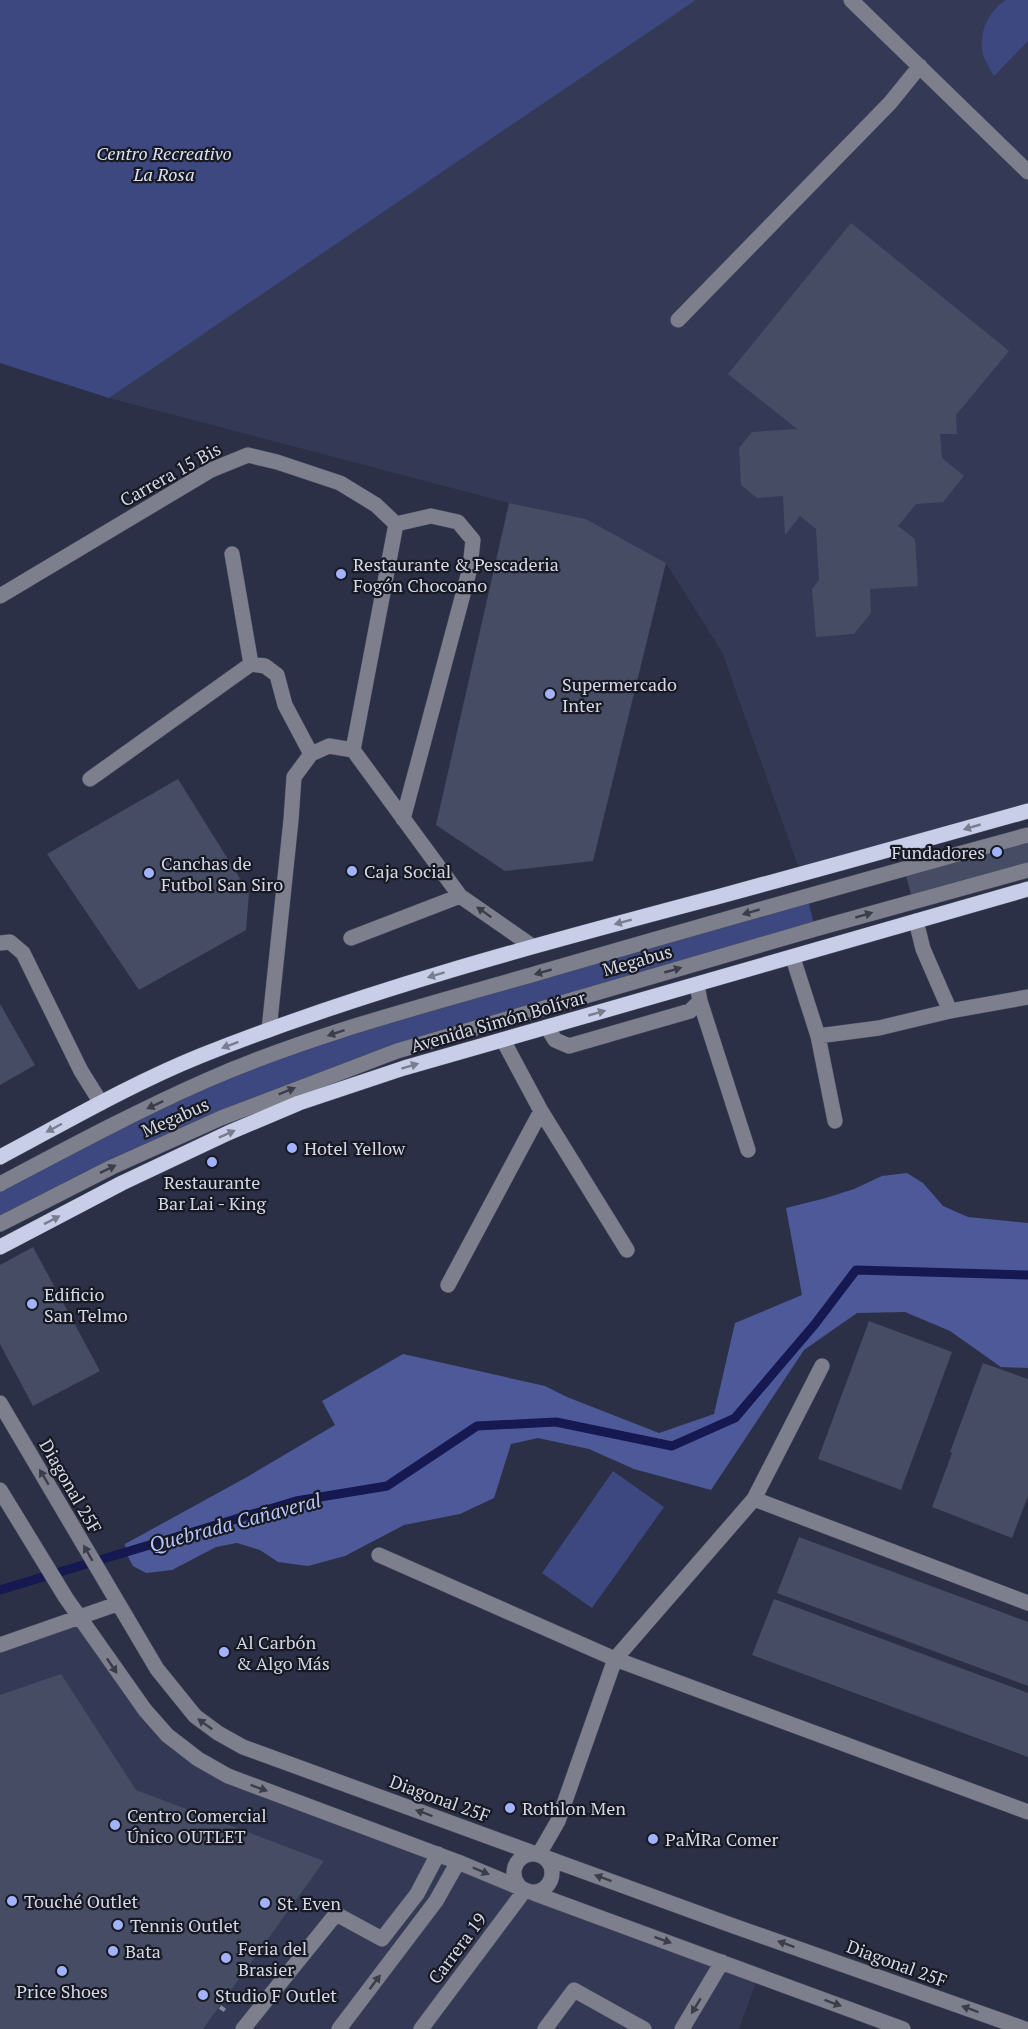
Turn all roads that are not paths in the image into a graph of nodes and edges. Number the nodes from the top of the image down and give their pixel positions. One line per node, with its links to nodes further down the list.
1 (851, 0): 2 (street)
2 (920, 66): 3 (street); 4 (street)
3 (1028, 172)
4 (678, 320)
5 (396, 524): 7 (street, Carrera 15 Bis); 9 (street); 13 (street)
6 (232, 554): 8 (street)
7 (0, 596)
8 (251, 664): 10 (street); 11 (street)
9 (352, 750): 10 (street); 13 (street)
10 (311, 754): 28 (street)
11 (90, 779)
12 (1028, 811): 21 (main road, one-way to 21)
13 (403, 819): 17 (street)
14 (1028, 835): 36 (street, Megabus, one-way to 36)
15 (1028, 870): 37 (street, Megabus, one-way to 15)
16 (1028, 889): 18 (main road, Avenida Simón Bolívar)
17 (460, 896): 19 (street); 21 (street, one-way to 17)
18 (916, 921): 22 (main road, Avenida Simón Bolívar); 26 (street)
19 (351, 938)
20 (0, 943): 31 (street)
21 (532, 946): 28 (main road, one-way to 28)
22 (793, 958): 23 (main road, Avenida Simón Bolívar); 29 (street)
23 (698, 985): 25 (street); 27 (main road, Avenida Simón Bolívar, one-way to 23)
24 (1028, 996): 26 (street)
25 (700, 1001): 27 (street); 34 (street)
26 (950, 1011): 29 (street)
27 (547, 1027): 30 (main road, Avenida Simón Bolívar)
28 (269, 1030): 31 (main road, one-way to 31)
29 (818, 1036): 33 (street)
30 (503, 1040): 32 (street); 38 (main road, Avenida Simón Bolívar, one-way to 30)
31 (101, 1103): 35 (main road, one-way to 35)
32 (541, 1111): 39 (street); 40 (street)
33 (834, 1121)
34 (748, 1150)
35 (0, 1157)
36 (0, 1184)
37 (0, 1224)
38 (0, 1247)
39 (627, 1250)
40 (448, 1285)
41 (822, 1366): 44 (street)
42 (0, 1403): 47 (street, Diagonal 25F, one-way to 42)
43 (0, 1490): 48 (street)
44 (754, 1499): 46 (street); 50 (street)
45 (379, 1555): 50 (street)
46 (1028, 1603)
47 (117, 1604): 48 (street); 53 (street, Diagonal 25F, one-way to 47)
48 (79, 1617): 49 (street); 52 (street, one-way to 52)
49 (0, 1645)
50 (615, 1659): 51 (street); 53 (street)
51 (1028, 1812)
52 (438, 1854): 54 (street); 58 (street)
53 (539, 1854): 55 (street); 55 (street); 65 (street, Diagonal 25F, one-way to 53)
54 (458, 1862): 55 (street, one-way to 55); 59 (street, one-way to 54)
55 (525, 1890): 56 (street, one-way to 56); 60 (street, Carrera 19)
56 (722, 1962): 63 (street, one-way to 63); 64 (street, one-way to 64)
57 (625, 2025): 61 (street); 62 (street)
58 (243, 2029)
59 (339, 2029)
60 (421, 2029)
61 (545, 2029)
62 (644, 2029)
63 (682, 2029)
64 (903, 2029)
65 (1025, 2029)

